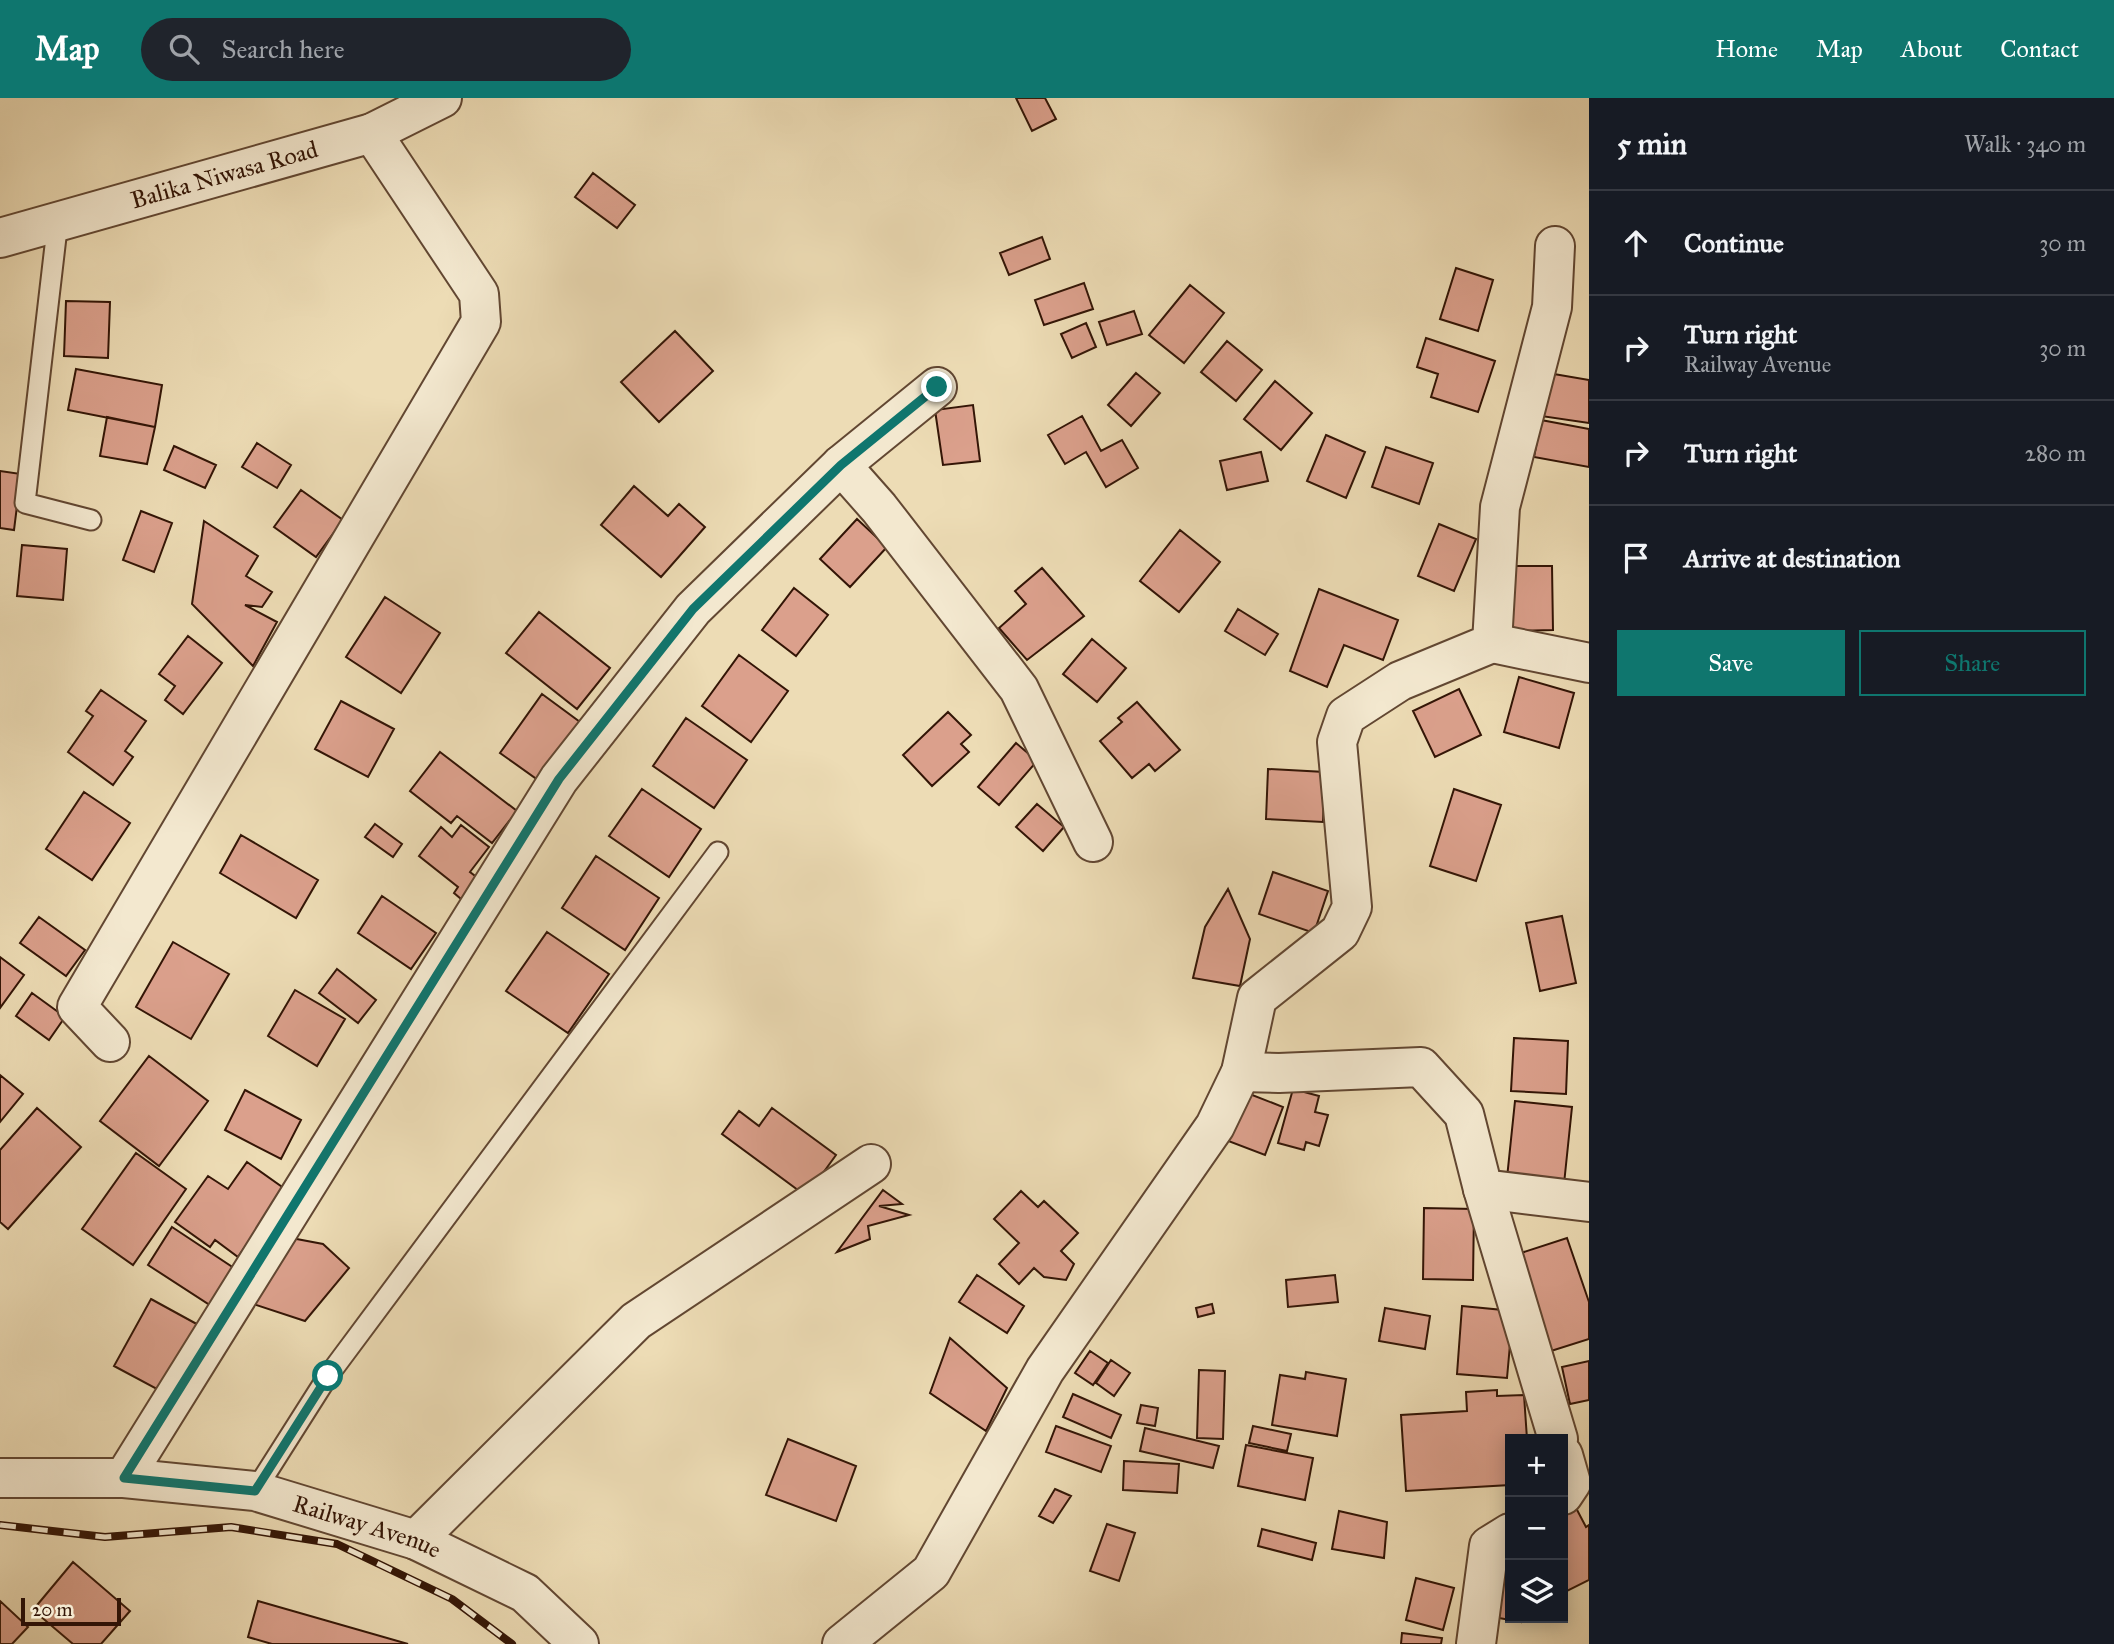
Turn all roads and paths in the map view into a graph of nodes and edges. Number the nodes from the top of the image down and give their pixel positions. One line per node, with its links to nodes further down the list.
1 (442, 98): 2 (street, Balika Niwasa Road)
2 (372, 132): 3 (street, Balika Niwasa Road); 13 (street)
3 (58, 220): 4 (street, Balika Niwasa Road); 8 (lane)
4 (0, 238)
5 (1555, 246): 9 (street)
6 (937, 387): 7 (street)
7 (841, 465): 11 (street); 20 (street)
8 (91, 520)
9 (1492, 643): 10 (street); 14 (street)
10 (1589, 663)
11 (1093, 842)
12 (718, 852): 21 (lane)
13 (110, 1042)
14 (1241, 1072): 16 (street); 25 (street)
15 (871, 1164): 23 (street)
16 (1483, 1189): 17 (street); 18 (street)
17 (1589, 1202)
18 (1556, 1434)
19 (0, 1478): 20 (street, Railway Avenue)
20 (124, 1478): 21 (street, Railway Avenue)
21 (255, 1491): 23 (street, Railway Avenue)
22 (1505, 1536): 26 (street)
23 (416, 1540): 24 (street, Railway Avenue)
24 (579, 1644)
25 (842, 1644)
26 (1476, 1644)

